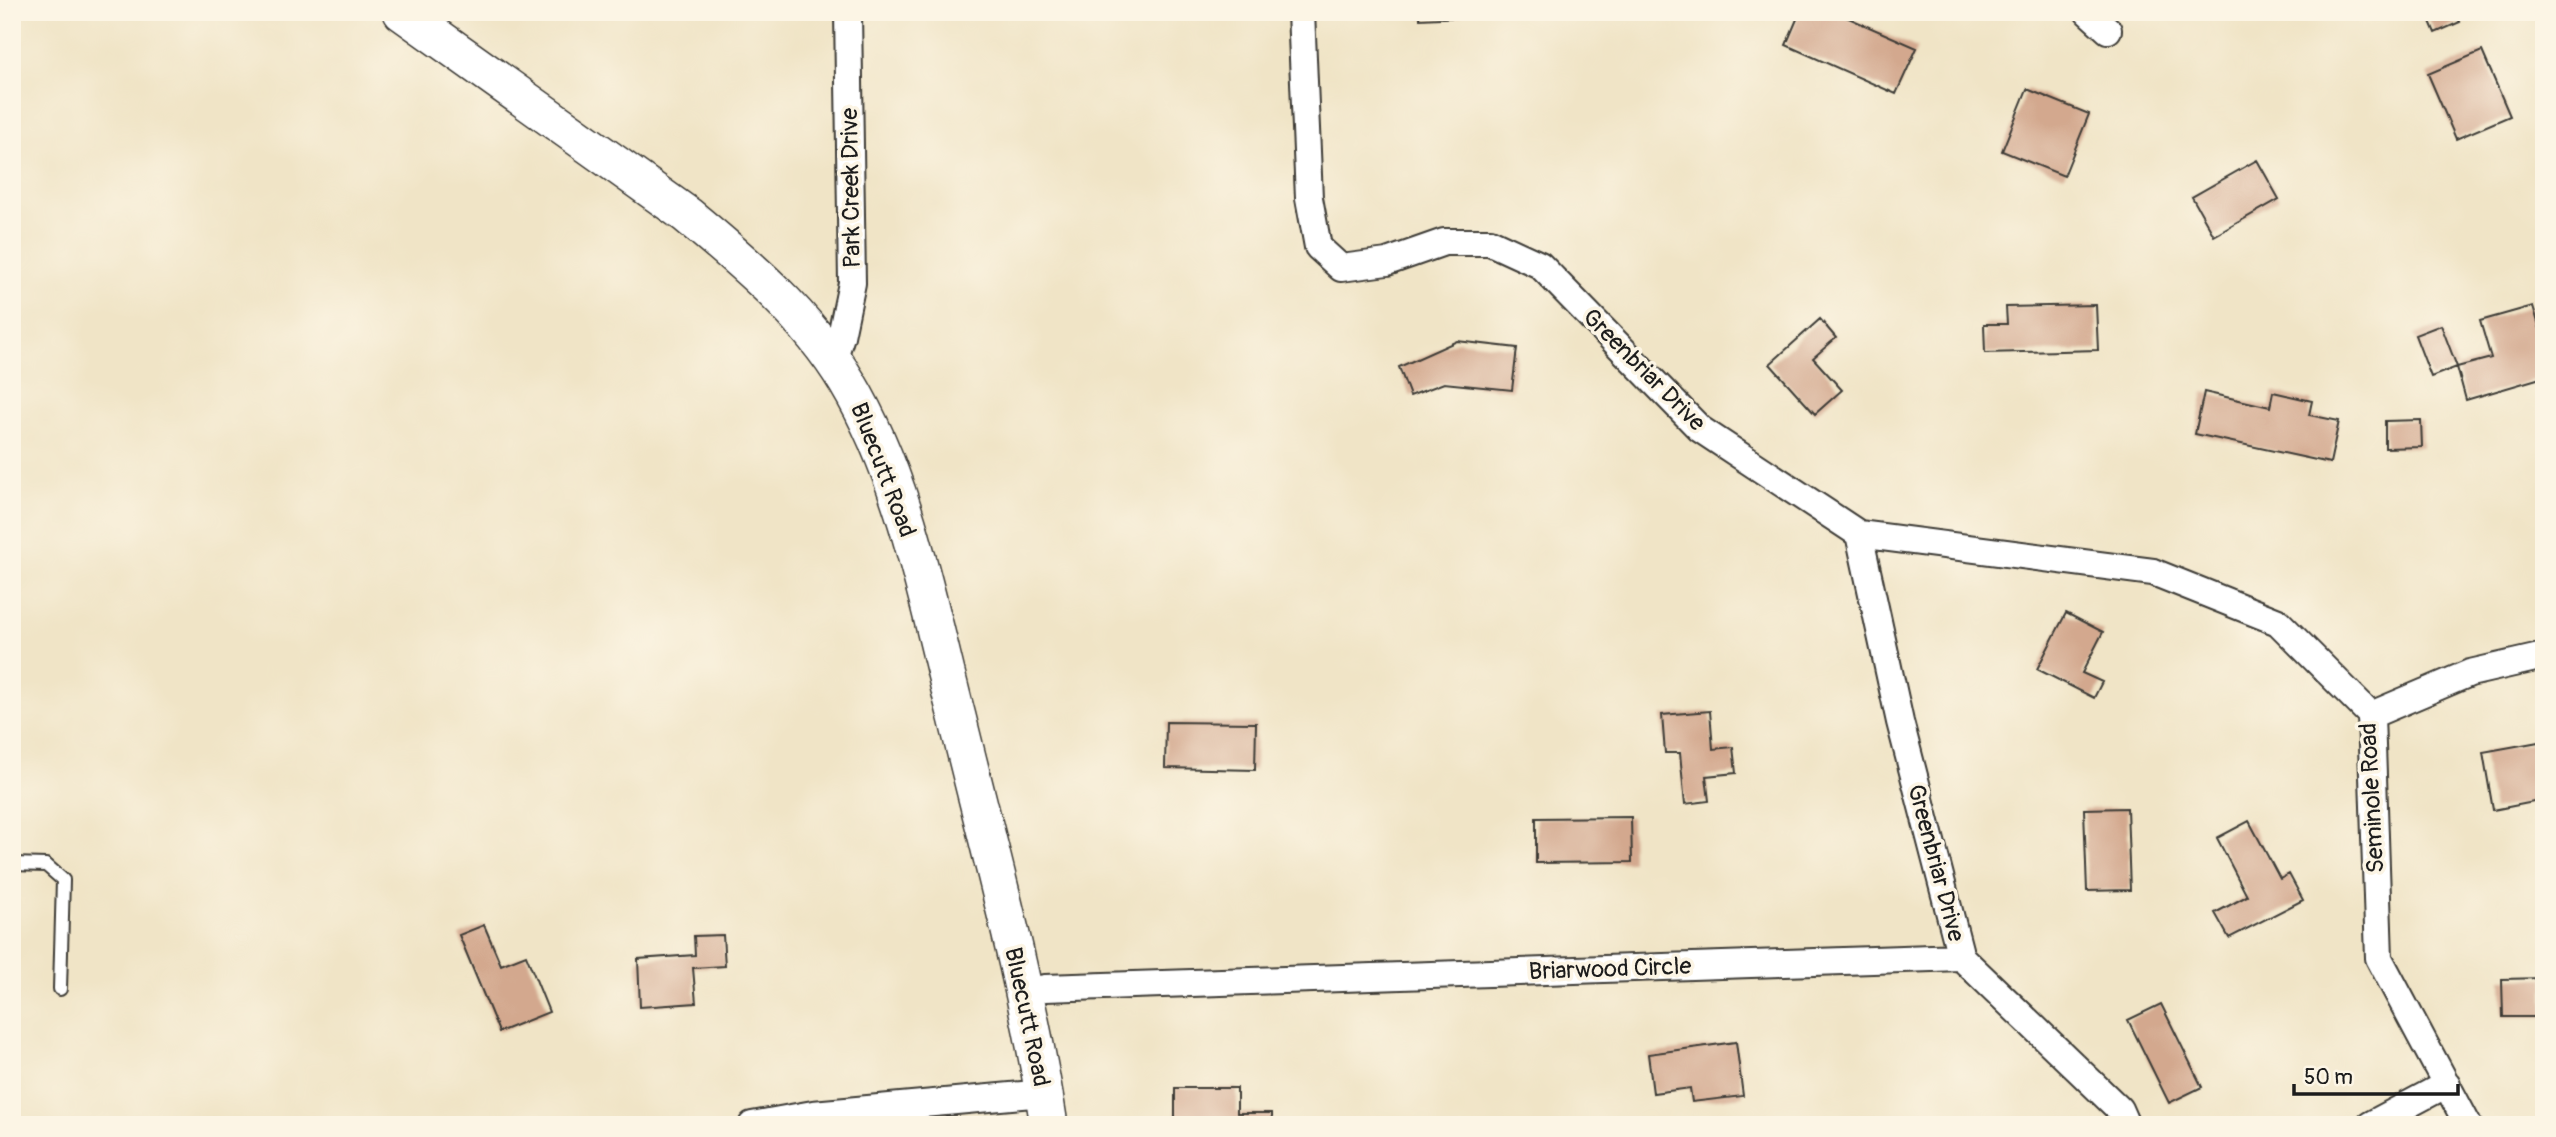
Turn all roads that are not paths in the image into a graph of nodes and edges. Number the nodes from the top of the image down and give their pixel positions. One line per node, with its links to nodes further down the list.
1 (402, 12): 6 (street, Bluecutt Road)
2 (848, 12): 6 (street, Park Creek Drive)
3 (1301, 12): 7 (street, Greenbriar Drive)
4 (2088, 12): 5 (street)
5 (2108, 30)
6 (833, 360): 13 (street, Bluecutt Road)
7 (1859, 534): 9 (street, Seminole Road); 11 (street, Greenbriar Drive)
8 (2544, 656): 9 (street)
9 (2371, 715): 14 (street, Seminole Road)
10 (12, 864): 12 (lane)
11 (1961, 957): 13 (street, Briarwood Circle); 17 (street)
12 (60, 989)
13 (1023, 992): 15 (street, Bluecutt Road)
14 (2447, 1084): 18 (street); 19 (street, Seminole Road)
15 (1047, 1109): 16 (street)
16 (752, 1125)
17 (2126, 1125)
18 (2370, 1125)
19 (2468, 1125)

